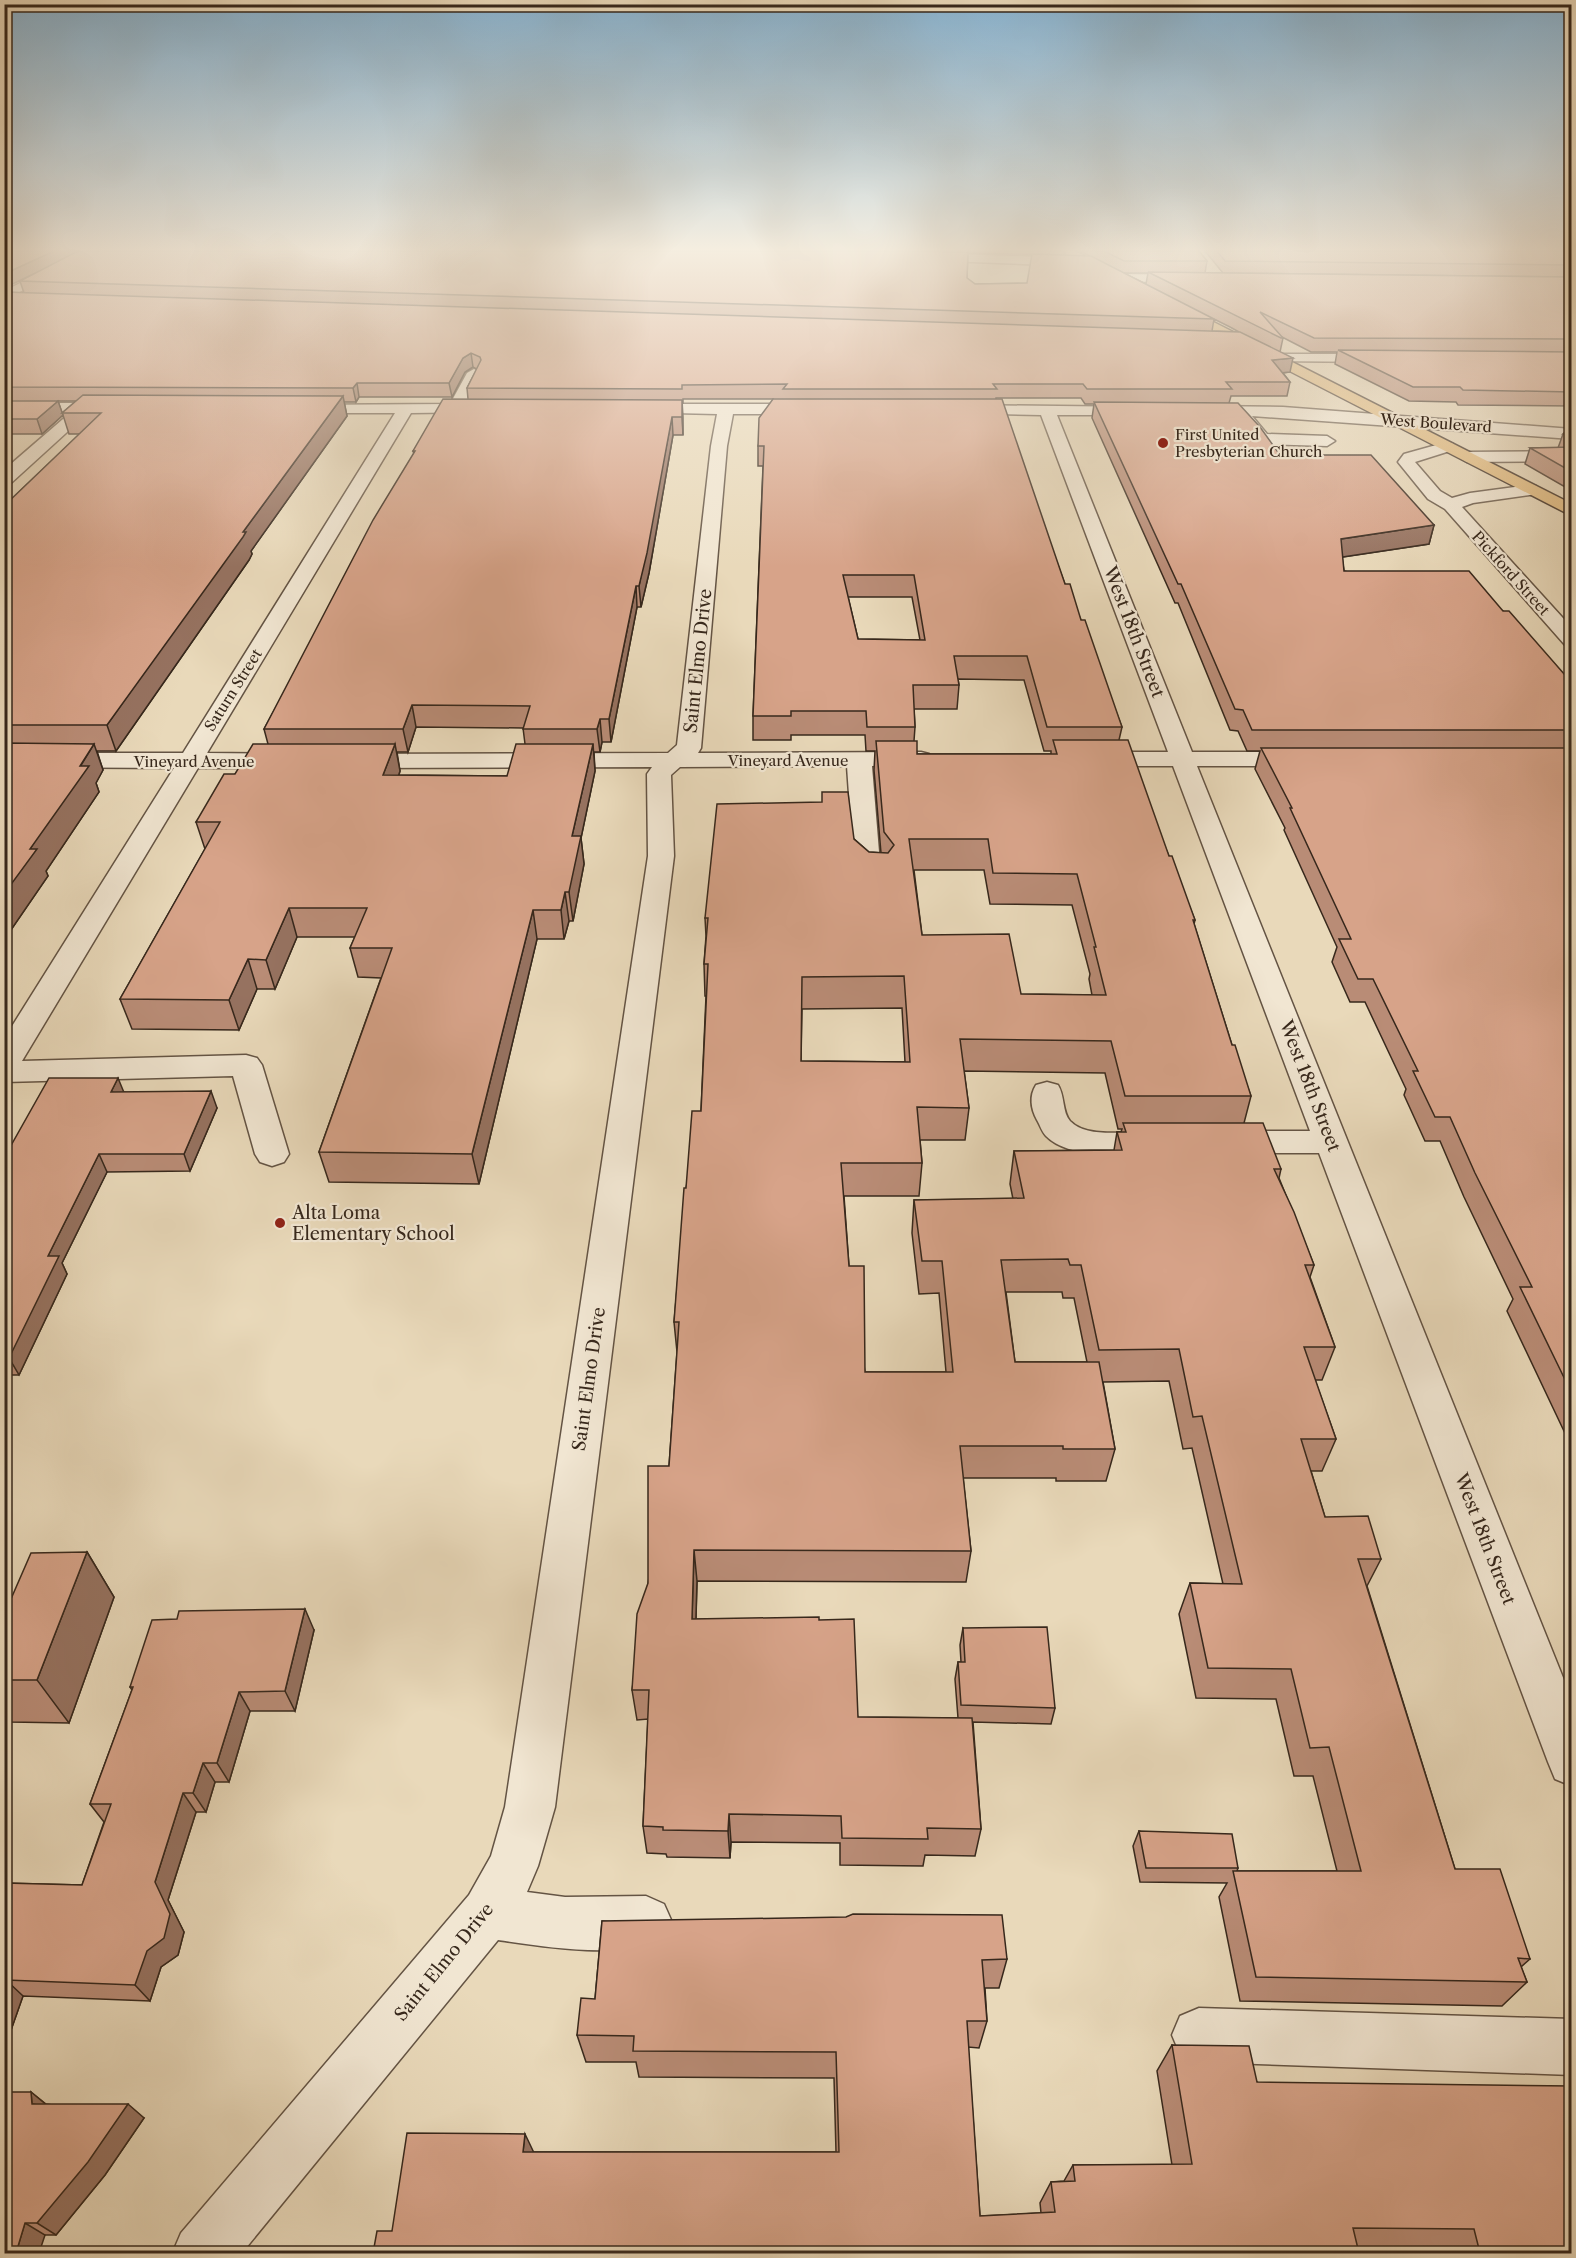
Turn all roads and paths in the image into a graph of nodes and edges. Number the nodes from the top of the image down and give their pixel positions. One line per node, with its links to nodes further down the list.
1 (1271, 356): 2 (main road)
2 (1274, 358): 3 (street); 20 (main road)
3 (1398, 358)
4 (474, 373): 10 (street)
5 (4, 408): 6 (street)
6 (84, 408): 7 (street); 26 (street)
7 (132, 408)
8 (287, 408): 9 (street)
9 (406, 408): 10 (street); 37 (street, Saturn Street)
10 (456, 408): 11 (street)
11 (503, 409)
12 (621, 409): 13 (street)
13 (726, 409): 14 (street); 40 (street, Saint Elmo Drive)
14 (821, 409)
15 (940, 410): 16 (street)
16 (1047, 410): 17 (street); 31 (street, West 18th Street)
17 (1149, 410)
18 (1183, 411): 19 (street, West Boulevard)
19 (1240, 411): 20 (street, West Boulevard); 22 (street)
20 (1394, 420): 21 (street, West Boulevard); 23 (main road)
21 (1572, 434)
22 (1328, 441)
23 (1447, 447): 25 (main road); 28 (street, Pickford Street)
24 (1572, 456): 25 (street, West Boulevard)
25 (1467, 457): 27 (main road)
26 (4, 480)
27 (1530, 490): 28 (street); 29 (main road)
28 (1451, 505): 30 (street, Pickford Street)
29 (1572, 511)
30 (1572, 641)
31 (1184, 758): 33 (street); 34 (street); 45 (street, West 18th Street)
32 (940, 759): 36 (street, Vineyard Avenue)
33 (1069, 759)
34 (1321, 759)
35 (4, 760): 37 (street, Vineyard Avenue)
36 (859, 760): 40 (street, Vineyard Avenue); 41 (street)
37 (189, 761): 38 (street, Vineyard Avenue); 42 (street, Saturn Street)
38 (310, 761)
39 (334, 761): 40 (street, Vineyard Avenue)
40 (672, 761): 48 (street, Saint Elmo Drive)
41 (877, 876)
42 (4, 1065)
43 (4, 1072): 46 (street)
44 (1047, 1093): 45 (street)
45 (1332, 1142): 47 (street, West 18th Street)
46 (272, 1154)
47 (1572, 1762)
48 (487, 1913): 49 (street); 52 (street, Saint Elmo Drive)
49 (690, 1921)
50 (1199, 2035): 51 (street)
51 (1572, 2047)
52 (202, 2253)

